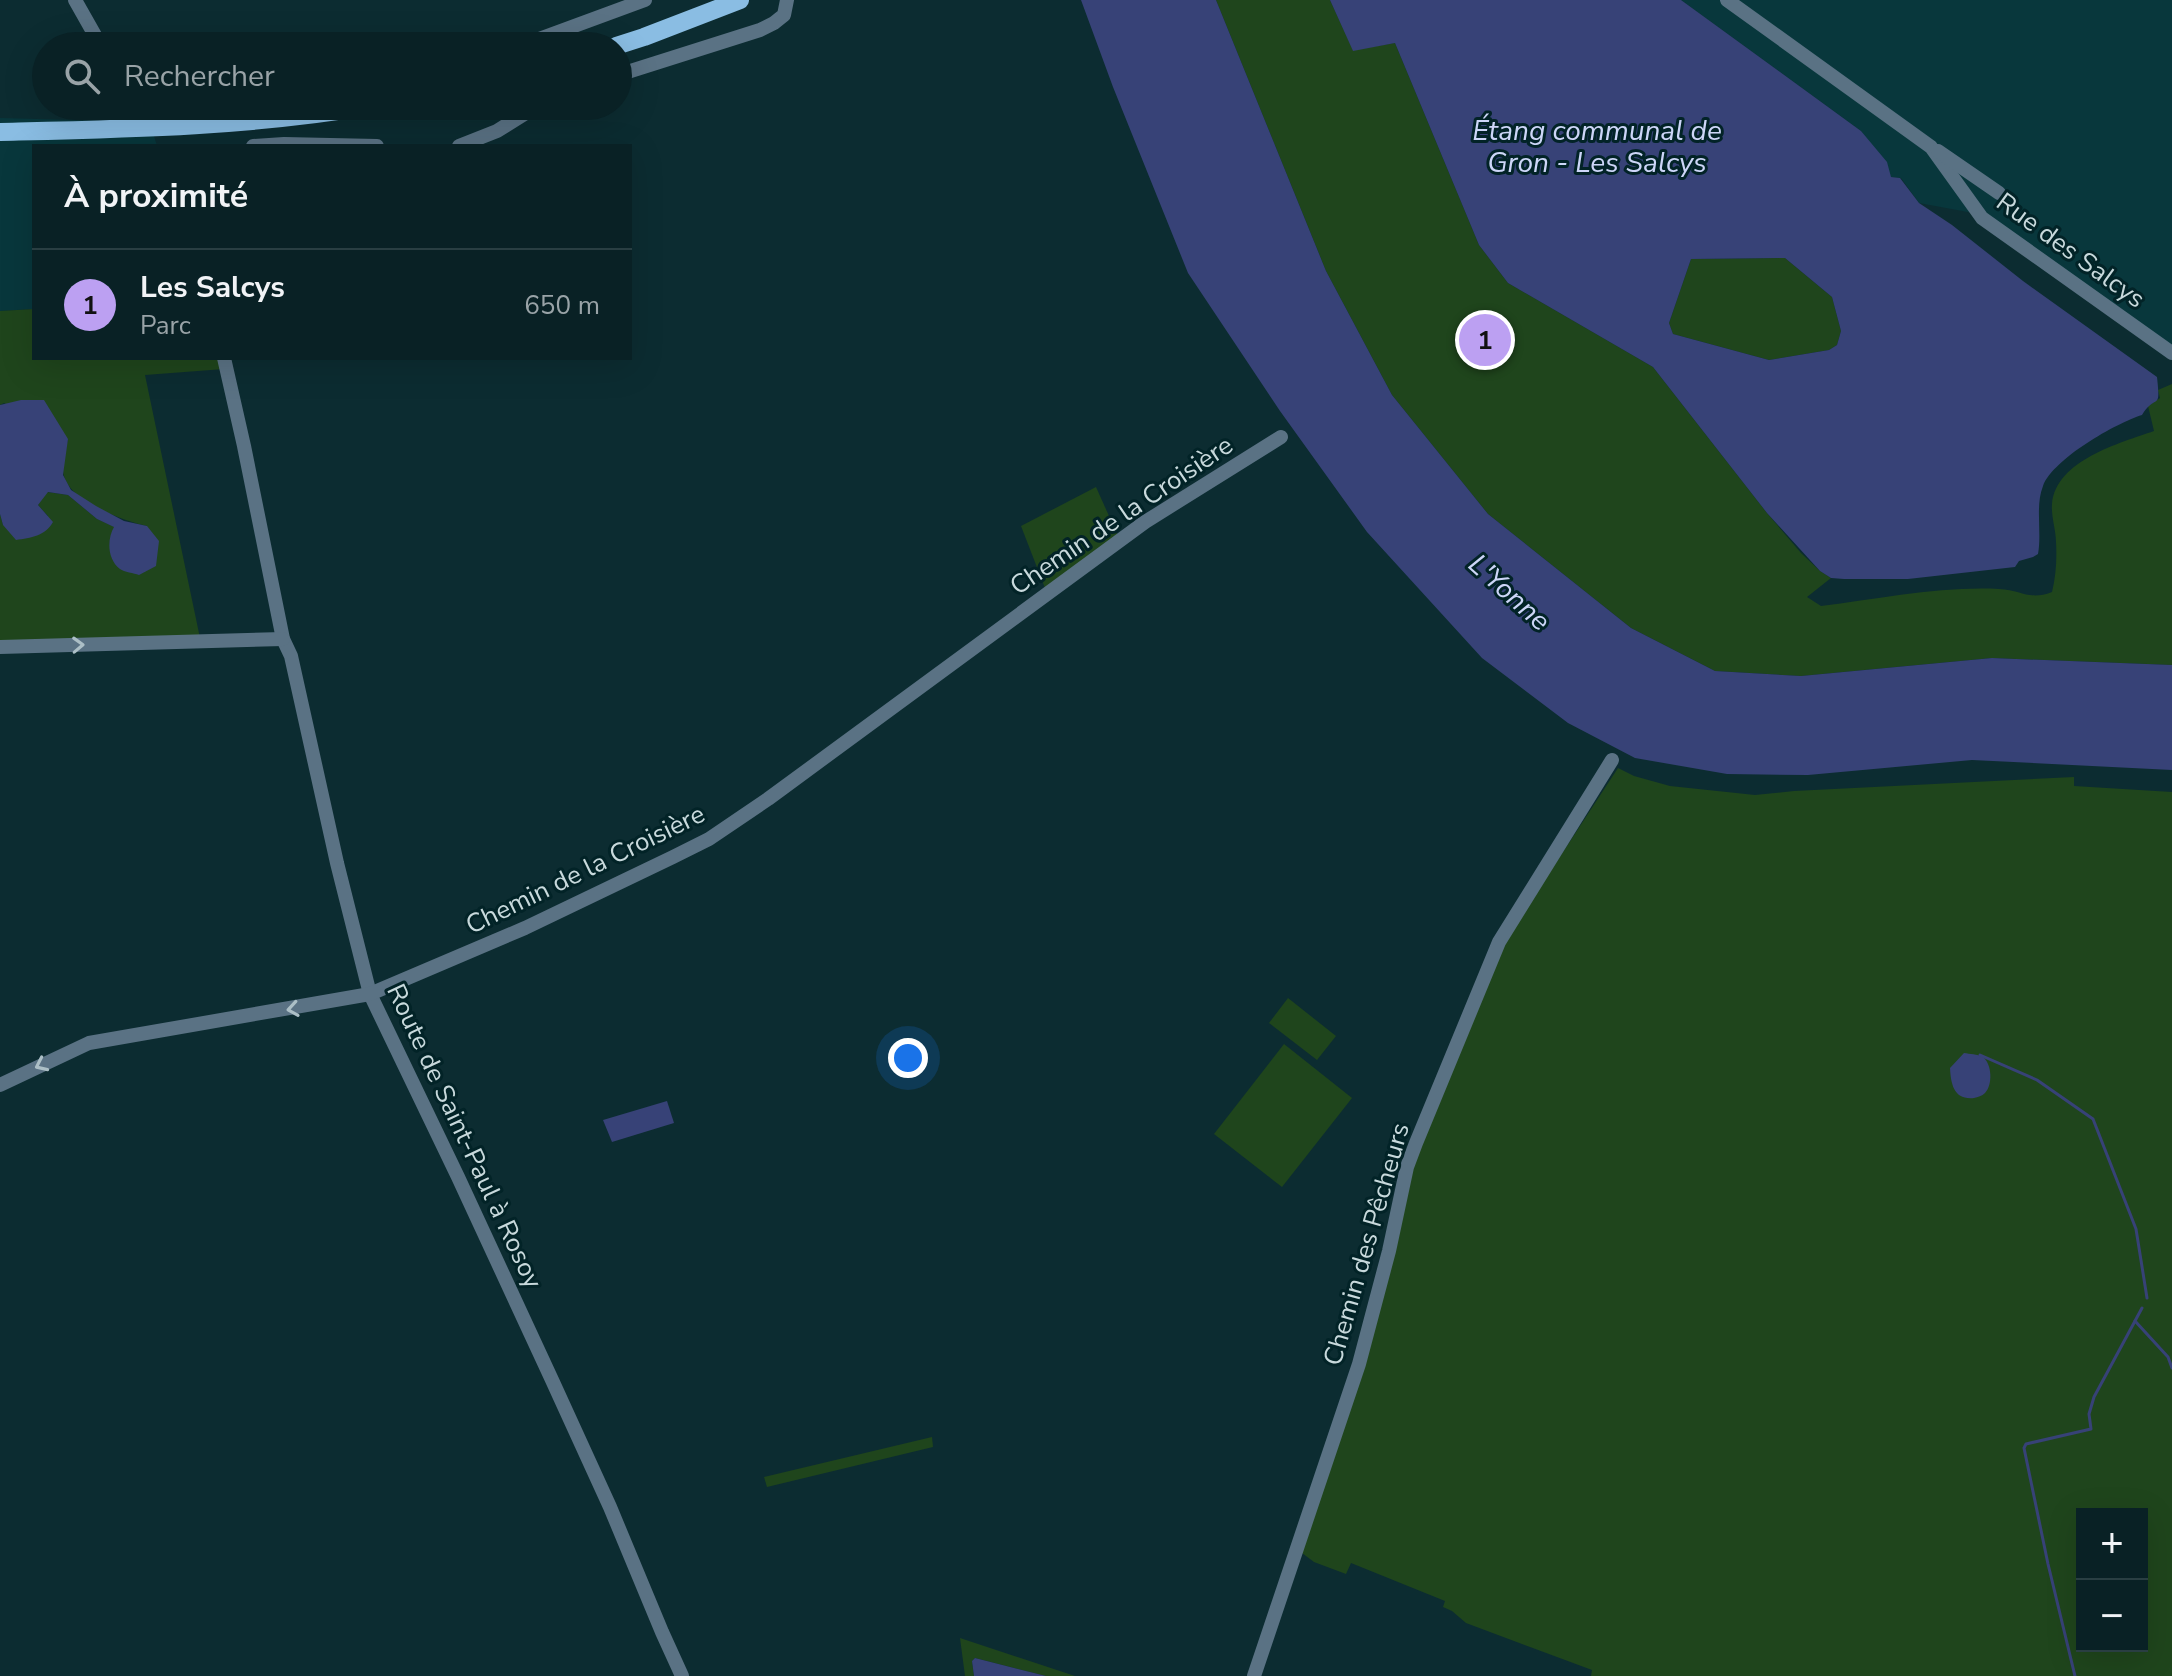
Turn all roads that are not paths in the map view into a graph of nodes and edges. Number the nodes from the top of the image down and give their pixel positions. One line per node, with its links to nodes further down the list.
1 (75, 0): 6 (street)
2 (645, 0): 7 (street)
3 (740, 0): 8 (main road)
4 (787, 0): 9 (street)
5 (1727, 0): 14 (street, Rue des Salcys)
6 (93, 32)
7 (558, 32)
8 (632, 41)
9 (632, 71)
10 (266, 120): 12 (main road)
11 (515, 120): 13 (street)
12 (0, 132)
13 (465, 144)
14 (1931, 147): 15 (street); 16 (street, Rue des Salcys)
15 (1999, 193)
16 (2172, 353)
17 (224, 360): 19 (street, Route de Saint-Paul à Rosoy)
18 (1281, 437): 22 (street, Chemin de la Croisière)
19 (283, 639): 20 (street, one-way to 19); 22 (street, Route de Saint-Paul à Rosoy)
20 (0, 647)
21 (1612, 760): 25 (street, Chemin des Pêcheurs)
22 (370, 994): 23 (street, Chemin de la Croisière, one-way to 23); 24 (street, Route de Saint-Paul à Rosoy)
23 (0, 1085)
24 (682, 1676)
25 (1254, 1676)

